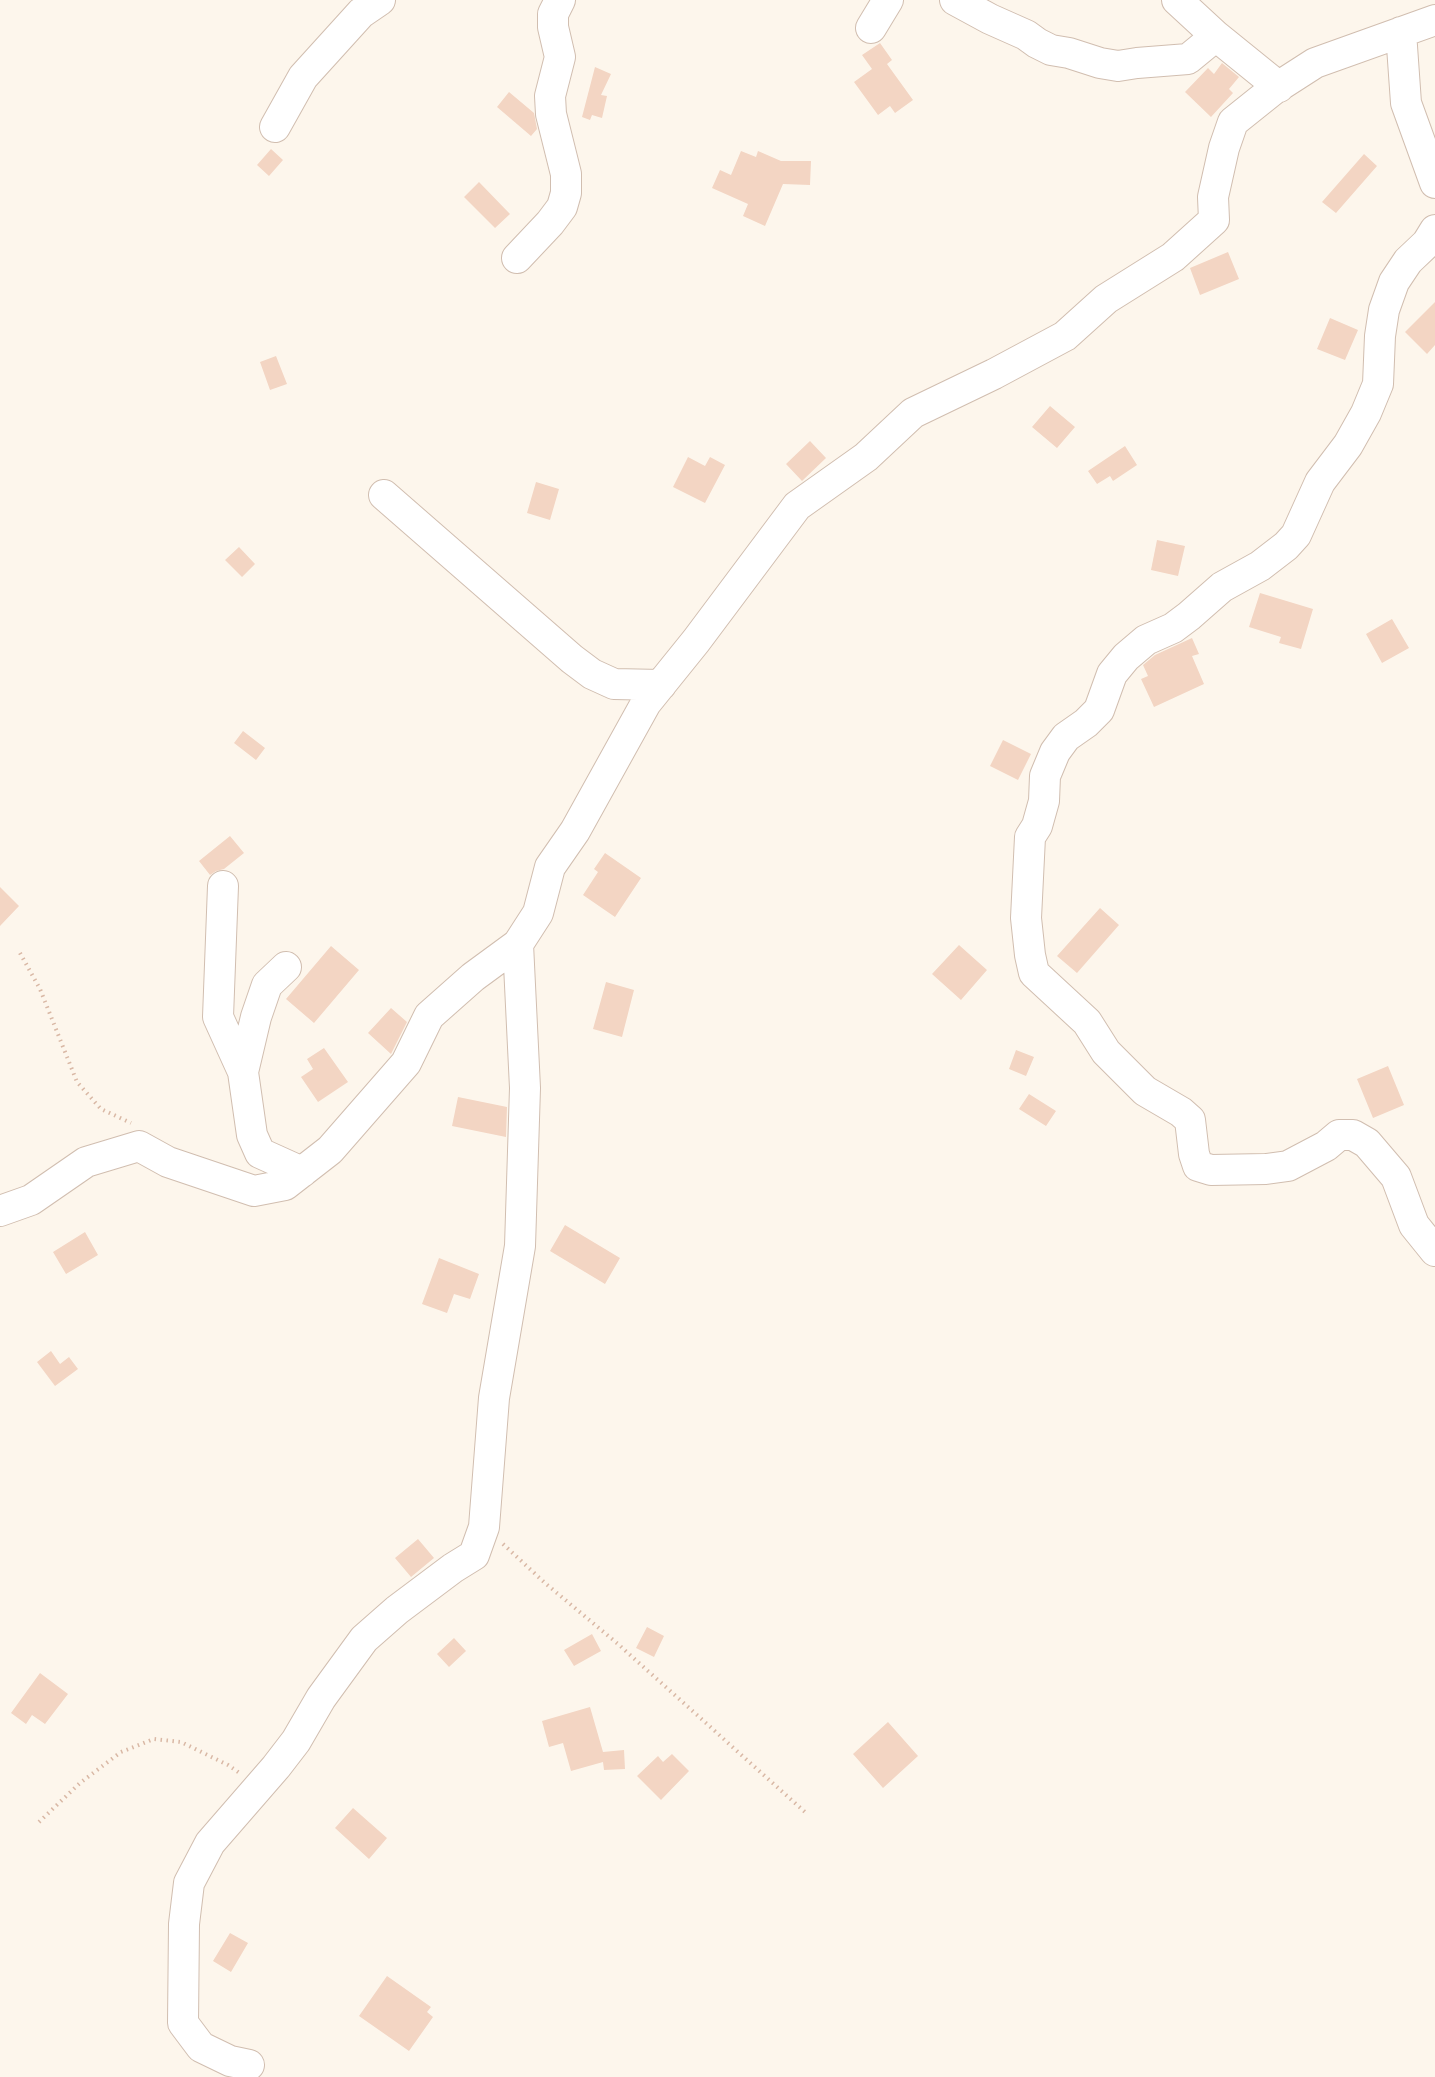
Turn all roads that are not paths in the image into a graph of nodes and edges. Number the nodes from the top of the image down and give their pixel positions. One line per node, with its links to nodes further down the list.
1 (380, 0): 11 (street)
2 (560, 0): 14 (street)
3 (888, 0): 7 (street)
4 (955, 0): 9 (street)
5 (1177, 0): 9 (street)
6 (1435, 20): 8 (street)
7 (871, 28)
8 (1401, 32): 10 (street); 12 (street)
9 (1216, 36): 10 (street)
10 (1279, 87): 16 (street)
11 (275, 127)
12 (1435, 183)
13 (1434, 233): 23 (street)
14 (517, 258)
15 (384, 495): 16 (street)
16 (661, 685): 18 (street)
17 (223, 886): 20 (street)
18 (518, 944): 21 (street); 24 (street)
19 (286, 967): 20 (street)
20 (243, 1072): 21 (street)
21 (302, 1172): 22 (street)
22 (0, 1211)
23 (1435, 1251)
24 (249, 2065)

